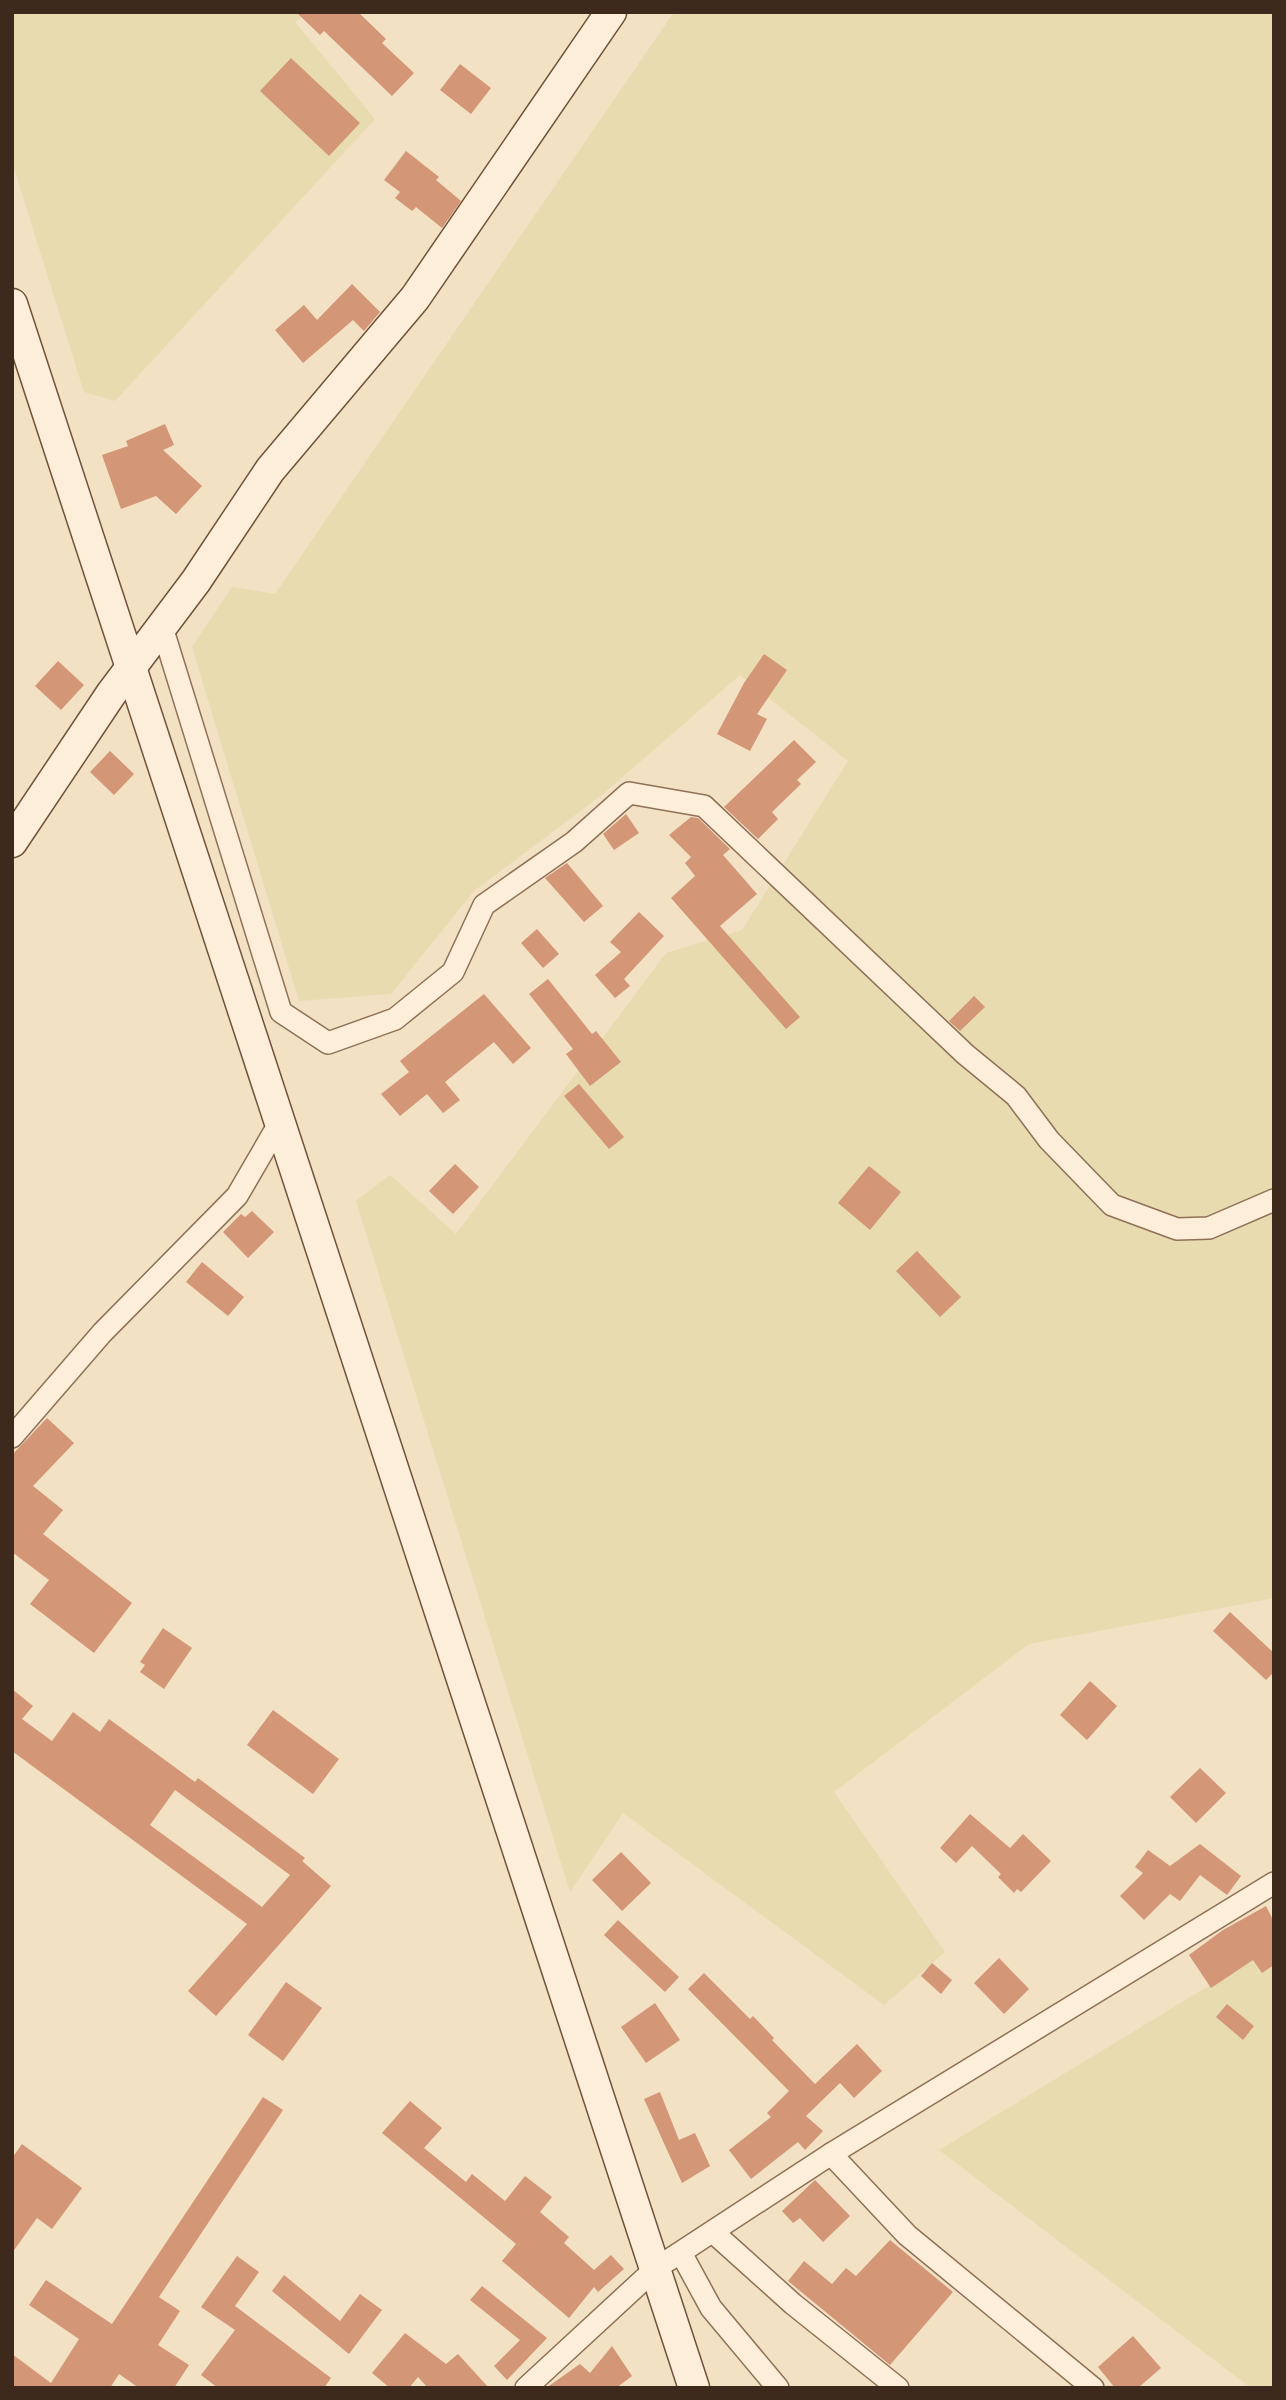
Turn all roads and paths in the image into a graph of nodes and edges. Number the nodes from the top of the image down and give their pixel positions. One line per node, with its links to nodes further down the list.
1 (611, 12): 3 (street)
2 (12, 304): 4 (street)
3 (162, 627): 4 (street); 7 (street)
4 (132, 666): 5 (street); 6 (street)
5 (12, 842)
6 (280, 1122): 8 (street); 13 (street)
7 (1274, 1200)
8 (12, 1437)
9 (1274, 1883): 10 (street)
10 (831, 2154): 11 (street); 18 (street)
11 (713, 2233): 12 (street); 17 (street)
12 (681, 2253): 13 (street); 16 (street)
13 (655, 2269): 14 (street); 15 (street)
14 (526, 2388)
15 (694, 2388)
16 (778, 2388)
17 (898, 2388)
18 (1093, 2388)

